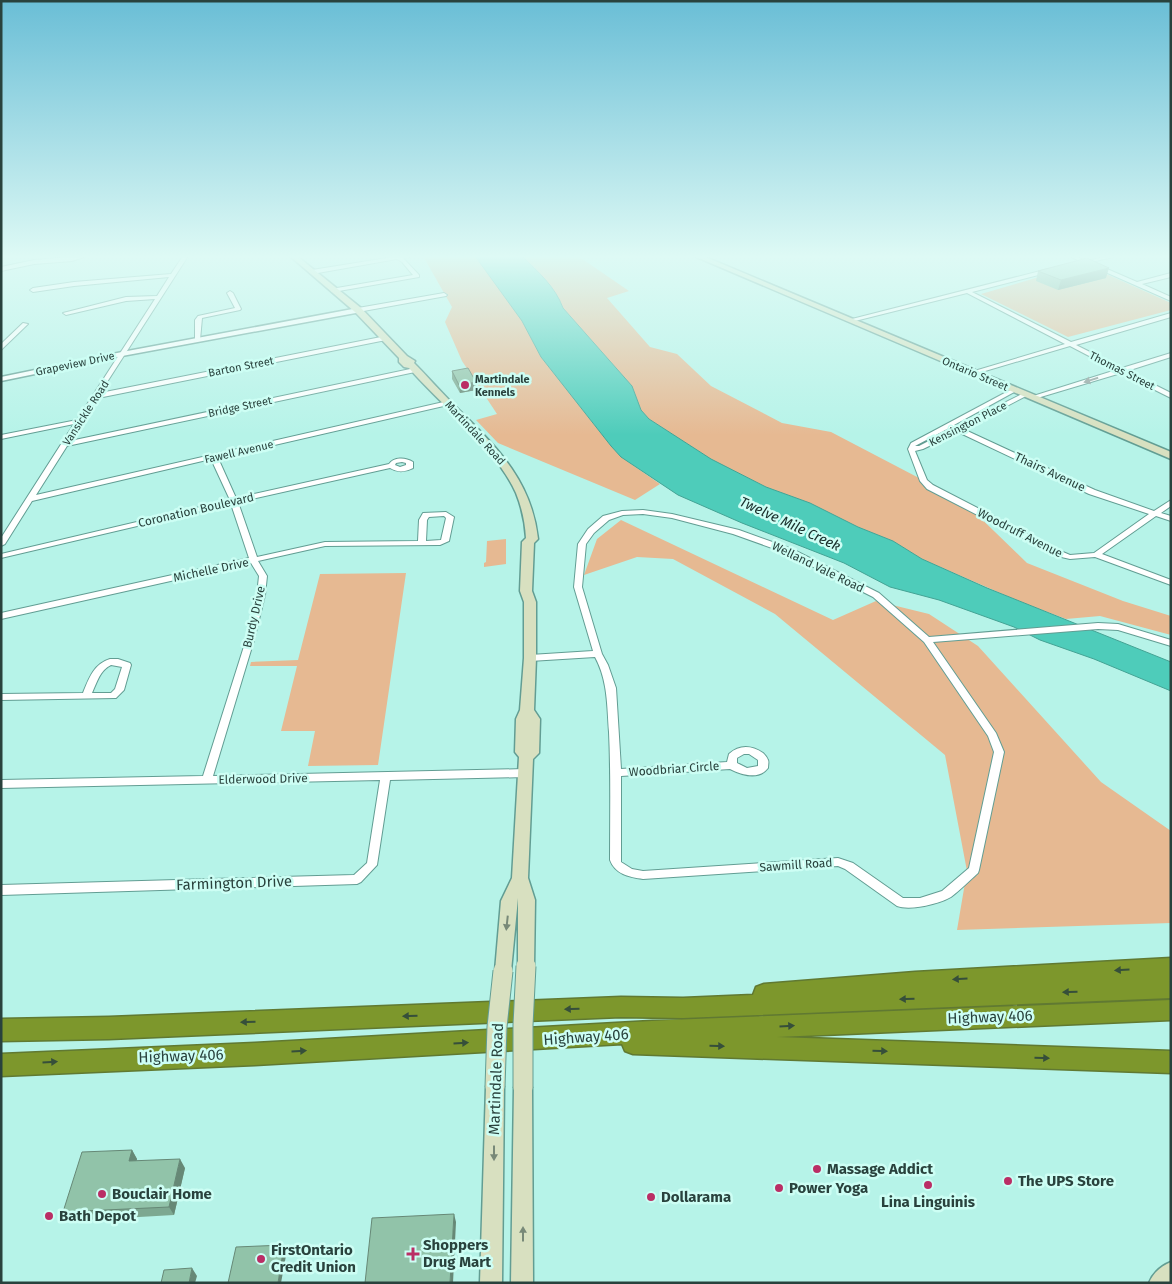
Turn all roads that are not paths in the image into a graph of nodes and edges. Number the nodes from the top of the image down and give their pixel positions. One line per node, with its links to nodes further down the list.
1 (147, 316): 15 (street, Vansickle Road)
2 (205, 316): 12 (street)
3 (326, 316): 12 (street, Grapeview Drive)
4 (364, 316): 11 (main road, Martindale Road)
5 (841, 316): 9 (main road, Ontario Street)
6 (867, 316): 9 (street)
7 (1015, 316): 13 (street, Thomas Street)
8 (1168, 316): 13 (street)
9 (851, 320): 19 (main road, Ontario Street)
10 (25, 324): 14 (street)
11 (386, 338): 17 (main road, Martindale Road); 22 (street, Barton Street)
12 (197, 340): 15 (street, Grapeview Drive)
13 (1069, 344): 18 (street, Thomas Street); 19 (street)
14 (1, 348)
15 (122, 354): 20 (street, Grapeview Drive); 22 (street, Vansickle Road)
16 (1171, 355): 18 (street, Kensington Place)
17 (410, 364): 25 (main road, Martindale Road); 30 (street, Bridge Street)
18 (1122, 370): 23 (street, Thomas Street); 24 (street, Kensington Place, one-way to 24)
19 (973, 373): 21 (main road, Ontario Street)
20 (1, 379)
21 (1014, 390): 24 (main road, Ontario Street); 27 (street, Kensington Place)
22 (97, 396): 26 (street, Vansickle Road)
23 (1171, 396)
24 (1028, 397): 28 (street, Kensington Place); 32 (main road, Ontario Street)
25 (448, 403): 33 (street, Fawell Avenue); 50 (main road, Martindale Road)
26 (80, 421): 29 (street); 30 (street, Vansickle Road)
27 (949, 425): 28 (street, Thairs Avenue); 31 (street, Kensington Place)
28 (958, 429): 31 (street, Kensington Place); 38 (street, Thairs Avenue)
29 (1, 437)
30 (66, 444): 35 (street, Vansickle Road)
31 (911, 449): 42 (street, Woodruff Avenue)
32 (1171, 456)
33 (214, 458): 35 (street, Fawell Avenue); 36 (street, Burdy Drive)
34 (391, 466): 36 (street, Coronation Boulevard)
35 (30, 499): 41 (street, Vansickle Road)
36 (234, 501): 43 (street, Coronation Boulevard); 44 (street, Burdy Drive)
37 (1171, 502): 38 (street)
38 (1153, 514): 39 (street, Thairs Avenue); 42 (street)
39 (1171, 519)
40 (422, 543): 40 (street, Michelle Drive); 44 (street, Michelle Drive)
41 (1, 544)
42 (1096, 555): 45 (street)
43 (1, 556)
44 (254, 561): 46 (street, Michelle Drive); 57 (street, Burdy Drive)
45 (1171, 583)
46 (1, 616)
47 (927, 640): 48 (street); 49 (street, Welland Vale Road); 55 (street, Sawmill Road)
48 (1171, 643)
49 (598, 654): 50 (street); 55 (street, Sawmill Road)
50 (530, 658): 54 (main road, Martindale Road)
51 (86, 695): 51 (street); 52 (street)
52 (1, 697)
53 (732, 765): 55 (street, Woodbriar Circle)
54 (525, 773): 56 (street, Elderwood Drive); 59 (main road, Martindale Road)
55 (616, 773)
56 (386, 776): 57 (street, Elderwood Drive); 60 (street, Farmington Drive)
57 (207, 780): 58 (street, Elderwood Drive)
58 (1, 784)
59 (520, 878): 70 (main road, Martindale Road, one-way to 70, bridge); 71 (main road, Martindale Road, one-way to 59, bridge)
60 (1, 890)
61 (1171, 968): 63 (highway, one-way to 63)
62 (1171, 988): 63 (highway, Highway 406, one-way to 63)
63 (621, 1008): 65 (highway, Highway 406, one-way to 65)
64 (1171, 1010): 66 (highway, Highway 406, one-way to 64)
65 (1, 1030)
66 (546, 1039): 67 (highway, one-way to 67); 68 (highway, Highway 406, one-way to 66)
67 (1164, 1061)
68 (1, 1065)
69 (1171, 1272): 72 (main road)
70 (491, 1283)
71 (522, 1283)
72 (1159, 1283)

